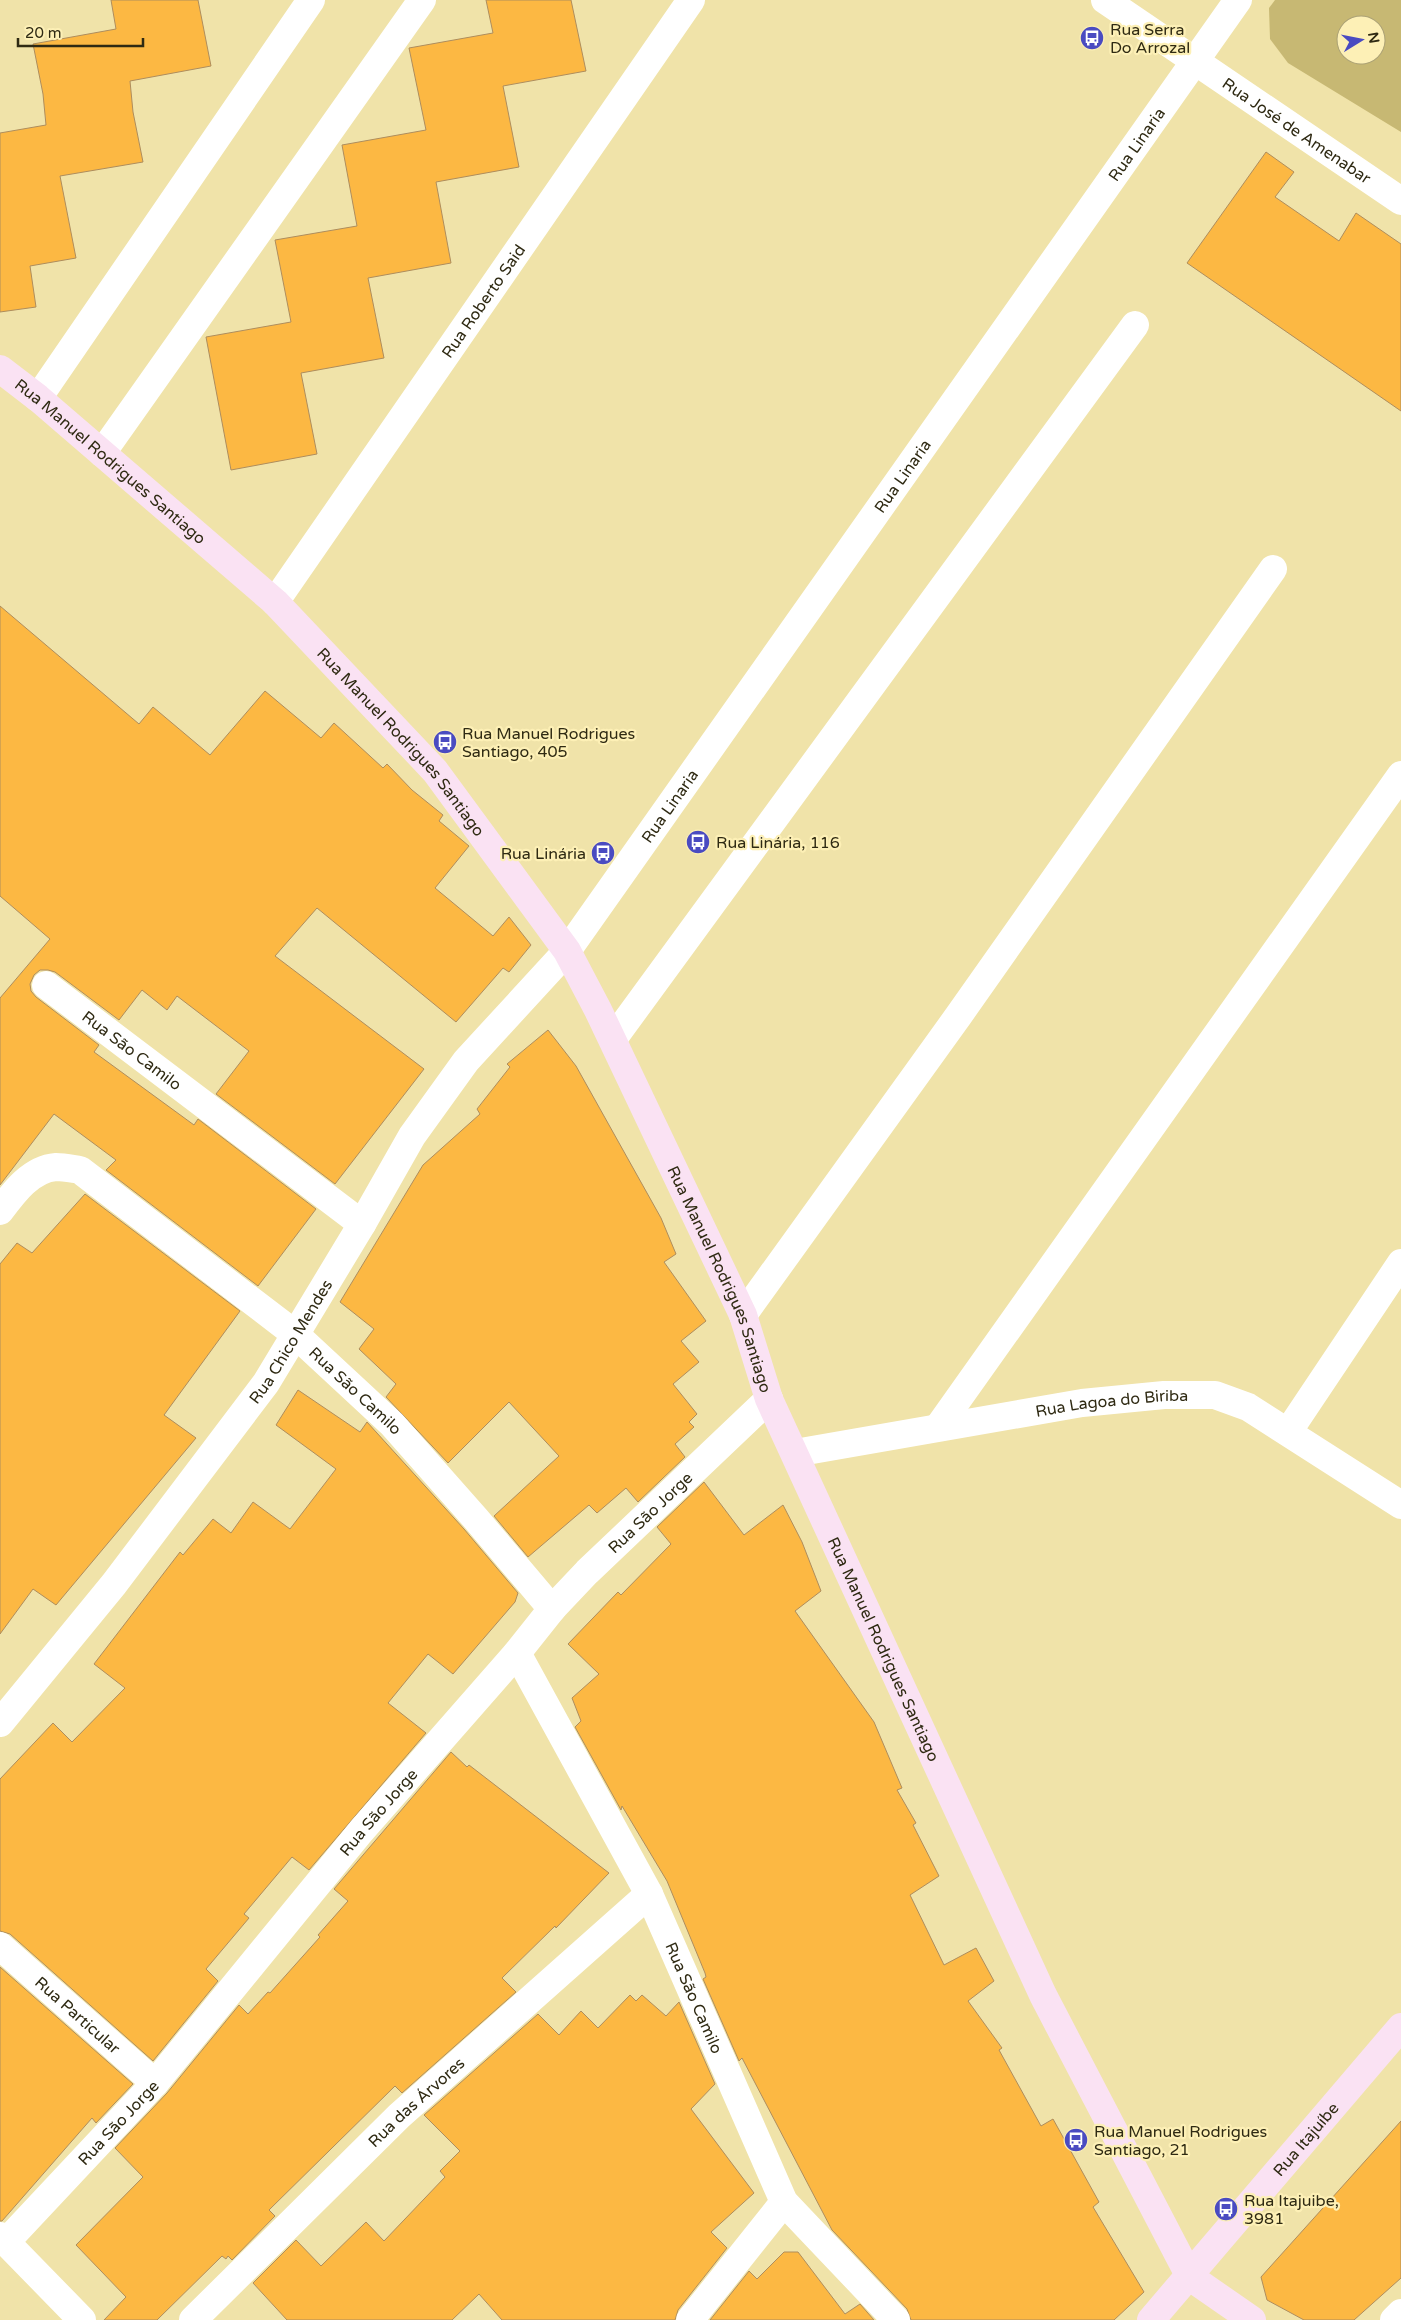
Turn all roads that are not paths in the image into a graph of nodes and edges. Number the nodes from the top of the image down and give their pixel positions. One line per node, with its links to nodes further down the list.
1 (312, 0): 10 (street)
2 (422, 0): 11 (street)
3 (691, 0): 13 (street, Rua Roberto Said)
4 (1105, 0): 6 (street, Rua José de Amenabar)
5 (1238, 0): 6 (street, Rua Linaria)
6 (1194, 61): 7 (street, Rua José de Amenabar); 15 (street, Rua Linaria)
7 (1401, 201)
8 (1135, 325): 17 (street)
9 (0, 368): 10 (main road, Rua Manuel Rodrigues Santiago)
10 (38, 398): 11 (main road, Rua Manuel Rodrigues Santiago)
11 (102, 453): 13 (main road, Rua Manuel Rodrigues Santiago)
12 (1273, 569): 21 (street)
13 (275, 602): 15 (main road, Rua Manuel Rodrigues Santiago)
14 (1401, 776): 24 (street)
15 (567, 951): 17 (main road, Rua Manuel Rodrigues Santiago); 19 (street, Rua Chico Mendes)
16 (46, 985): 19 (street, Rua São Camilo)
17 (613, 1039): 21 (main road, Rua Manuel Rodrigues Santiago)
18 (0, 1210): 22 (street, Rua São Camilo)
19 (362, 1224): 22 (street, Rua Chico Mendes)
20 (1401, 1263): 25 (street)
21 (743, 1315): 23 (main road, Rua Manuel Rodrigues Santiago)
22 (295, 1334): 28 (street, Rua São Camilo); 30 (street, Rua Chico Mendes)
23 (769, 1399): 26 (main road, Rua Manuel Rodrigues Santiago); 28 (street, Rua São Jorge)
24 (939, 1426): 25 (street, Rua Lagoa do Biriba); 26 (street, Rua Lagoa do Biriba)
25 (1288, 1432): 27 (street, Rua Lagoa do Biriba)
26 (795, 1453): 37 (main road, Rua Manuel Rodrigues Santiago)
27 (1401, 1505)
28 (552, 1609): 29 (street, Rua São Jorge)
29 (517, 1653): 31 (street, Rua São Camilo); 34 (street, Rua São Jorge)
30 (0, 1724)
31 (649, 1894): 35 (street, Rua São Camilo); 40 (street, Rua das Árvores)
32 (0, 1946): 34 (street, Rua Particular)
33 (1401, 2027): 37 (main road, Rua Itajuíbe)
34 (155, 2083): 36 (street, Rua São Jorge)
35 (784, 2202): 41 (street); 42 (street, Rua São Camilo)
36 (3, 2239): 39 (street)
37 (1190, 2277): 43 (main road, Rua Itajuíbe); 44 (main road, Rua Manuel Rodrigues Santiago)
38 (1401, 2313): 45 (street)
39 (82, 2320)
40 (193, 2320)
41 (690, 2320)
42 (896, 2320)
43 (1151, 2320)
44 (1252, 2320)
45 (1394, 2320)

